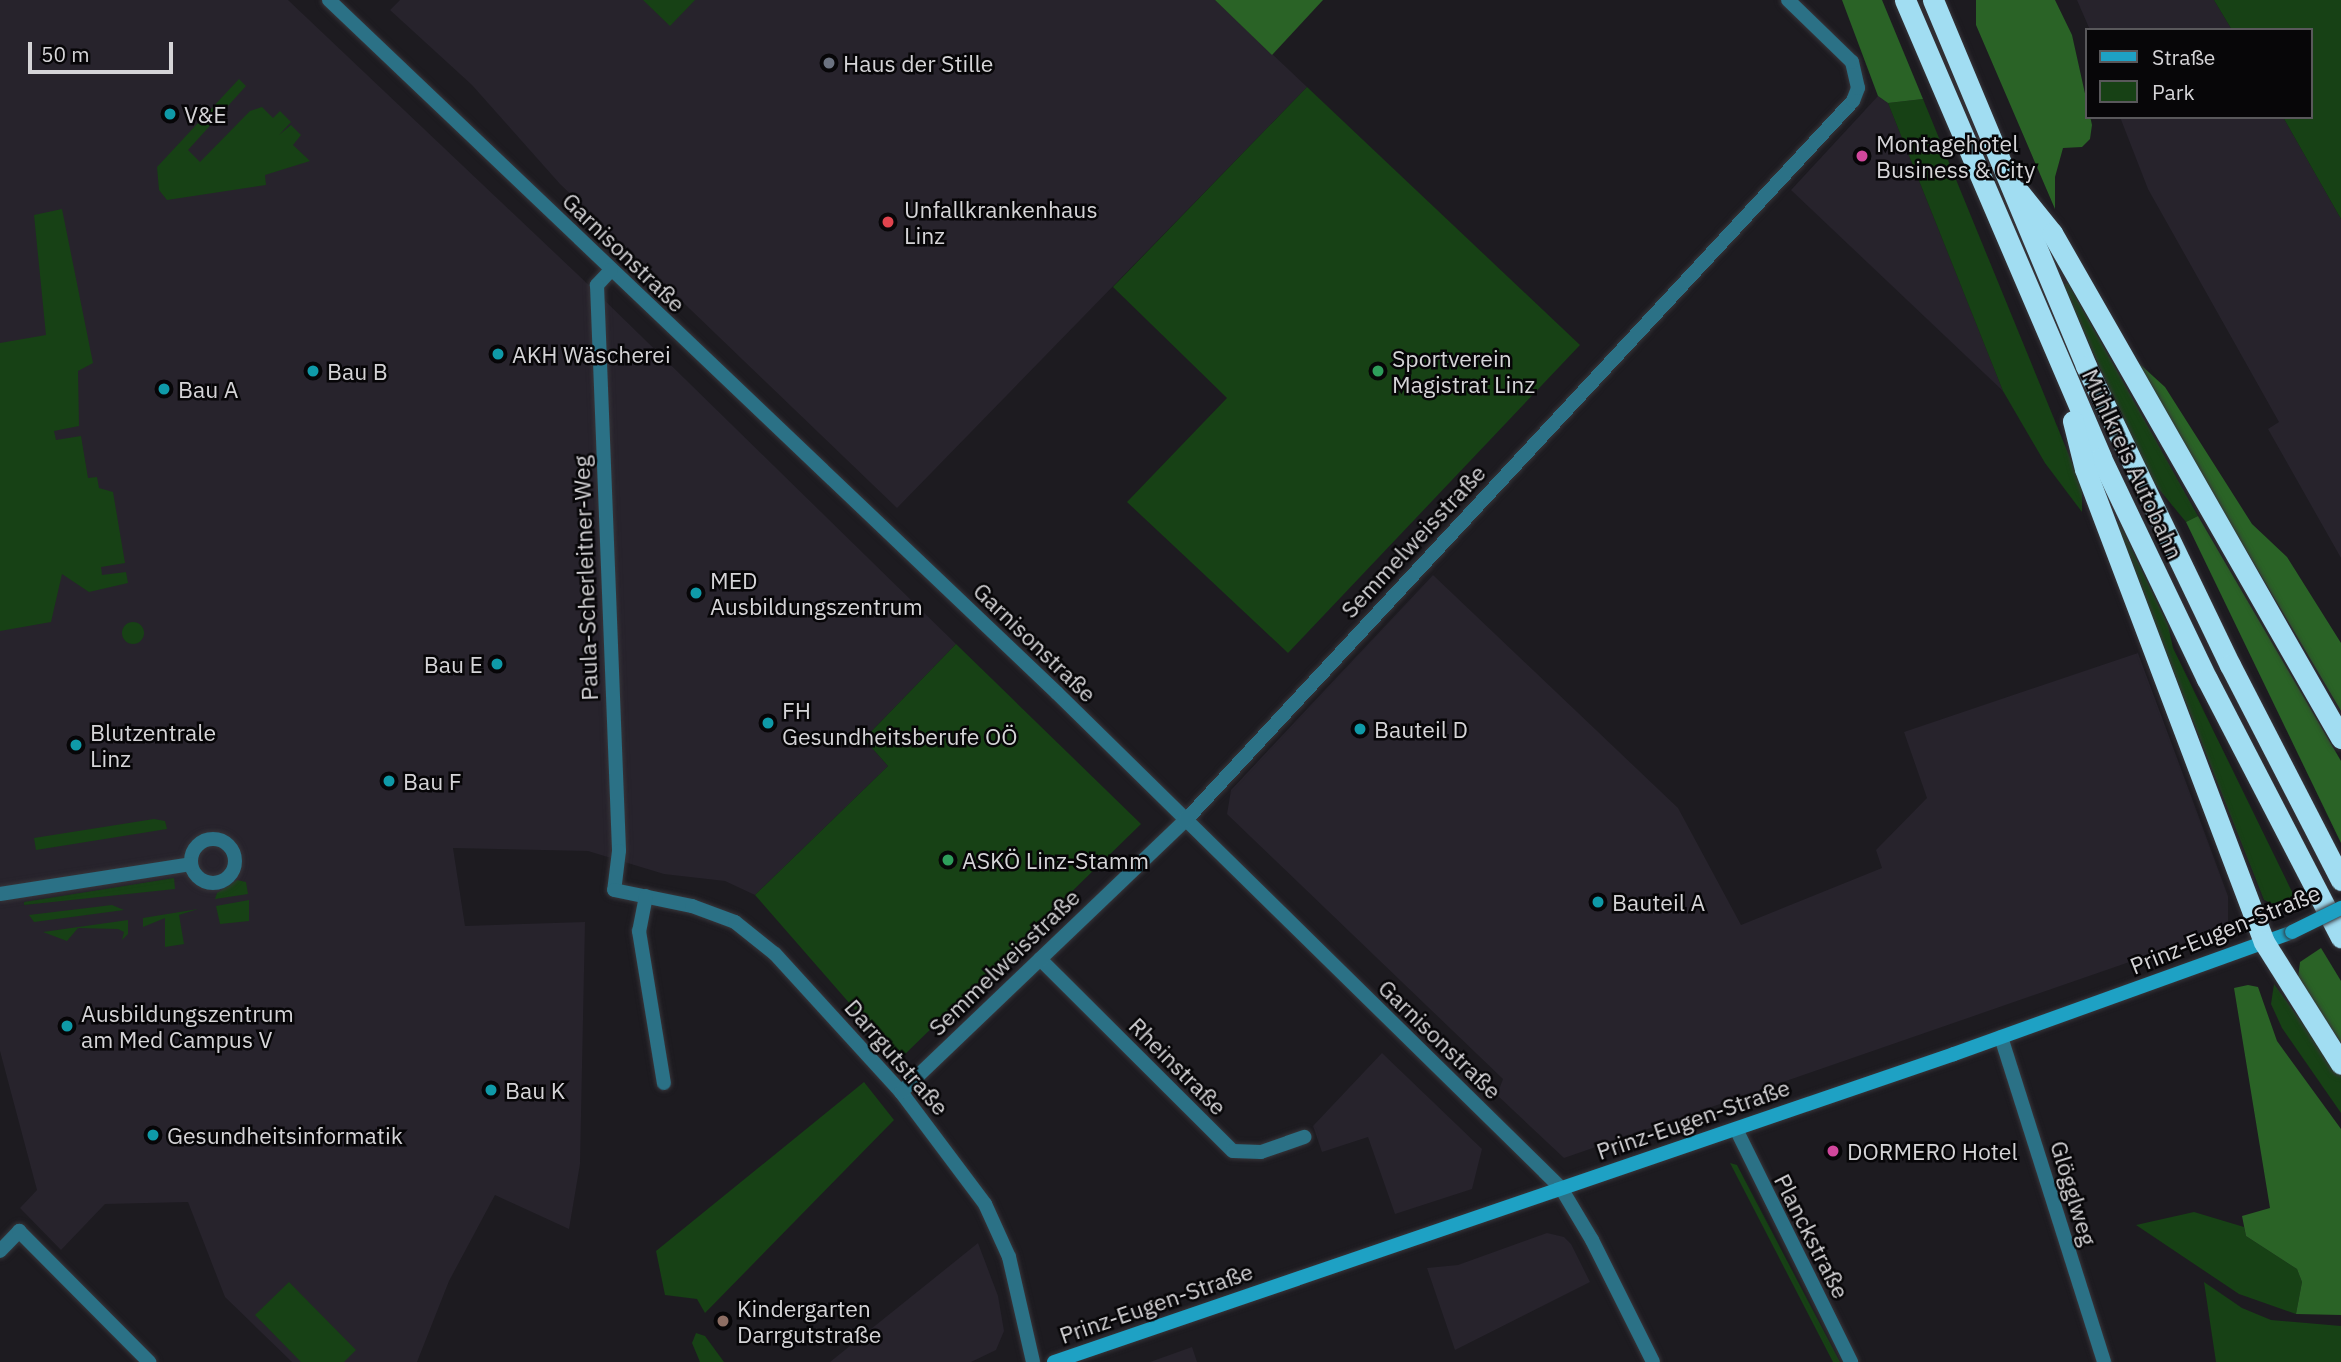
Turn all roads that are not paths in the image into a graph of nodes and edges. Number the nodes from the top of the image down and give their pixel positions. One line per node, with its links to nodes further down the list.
1 (329, 0): 6 (street, Garnisonstraße)
2 (1788, 0): 9 (street, Semmelweisstraße)
3 (1905, 0): 7 (highway, Mühlkreis Autobahn)
4 (1933, 0): 5 (highway, Mühlkreis Autobahn)
5 (2004, 173): 8 (highway); 11 (highway, Mühlkreis Autobahn)
6 (611, 270): 9 (street, Garnisonstraße); 12 (street, Paula-Scherleitner-Weg)
7 (2058, 365): 16 (highway, Mühlkreis Autobahn); 17 (highway)
8 (2341, 738)
9 (1185, 821): 18 (street, Semmelweisstraße); 25 (street, Garnisonstraße)
10 (191, 864): 13 (street)
11 (2341, 880)
12 (614, 890): 14 (street, Darrgutstraße)
13 (0, 894)
14 (646, 896): 21 (street); 22 (street, Darrgutstraße)
15 (2341, 908): 17 (main road, Prinz-Eugen-Straße, bridge)
16 (2341, 937)
17 (2264, 942): 19 (main road, Prinz-Eugen-Straße); 20 (highway)
18 (1040, 959): 22 (street, Semmelweisstraße); 24 (street, Rheinstraße)
19 (2001, 1037): 23 (main road, Prinz-Eugen-Straße); 32 (street, Glögglweg)
20 (2341, 1064)
21 (664, 1083)
22 (901, 1091): 28 (street, Darrgutstraße)
23 (1736, 1129): 25 (main road, Prinz-Eugen-Straße); 31 (street, Planckstraße)
24 (1304, 1137)
25 (1561, 1188): 29 (main road, Prinz-Eugen-Straße); 30 (street, Garnisonstraße)
26 (0, 1251): 27 (street)
27 (149, 1361)
28 (1033, 1362)
29 (1054, 1362)
30 (1653, 1362)
31 (1851, 1362)
32 (2104, 1362)

